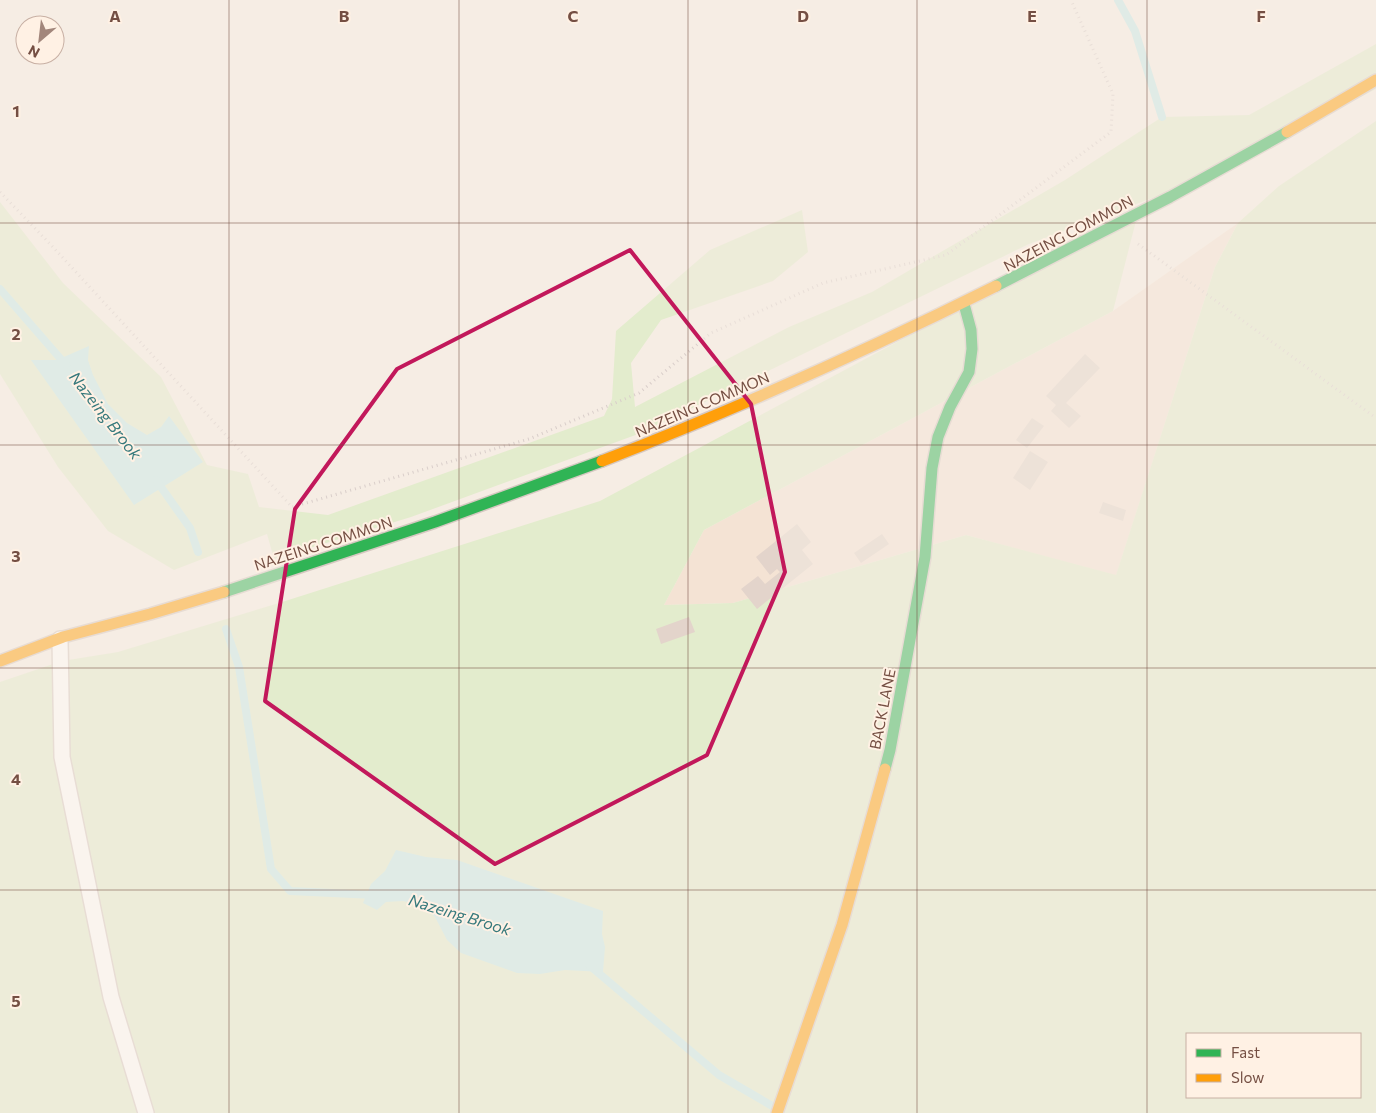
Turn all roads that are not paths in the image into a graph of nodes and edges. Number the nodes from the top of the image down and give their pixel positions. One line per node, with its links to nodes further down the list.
1 (1376, 80): 2 (street, NAZEING COMMON)
2 (964, 304): 3 (street, NAZEING COMMON); 6 (street, BACK LANE)
3 (60, 639): 4 (street, NAZEING COMMON); 5 (lane)
4 (0, 661)
5 (146, 1113)
6 (777, 1113)

